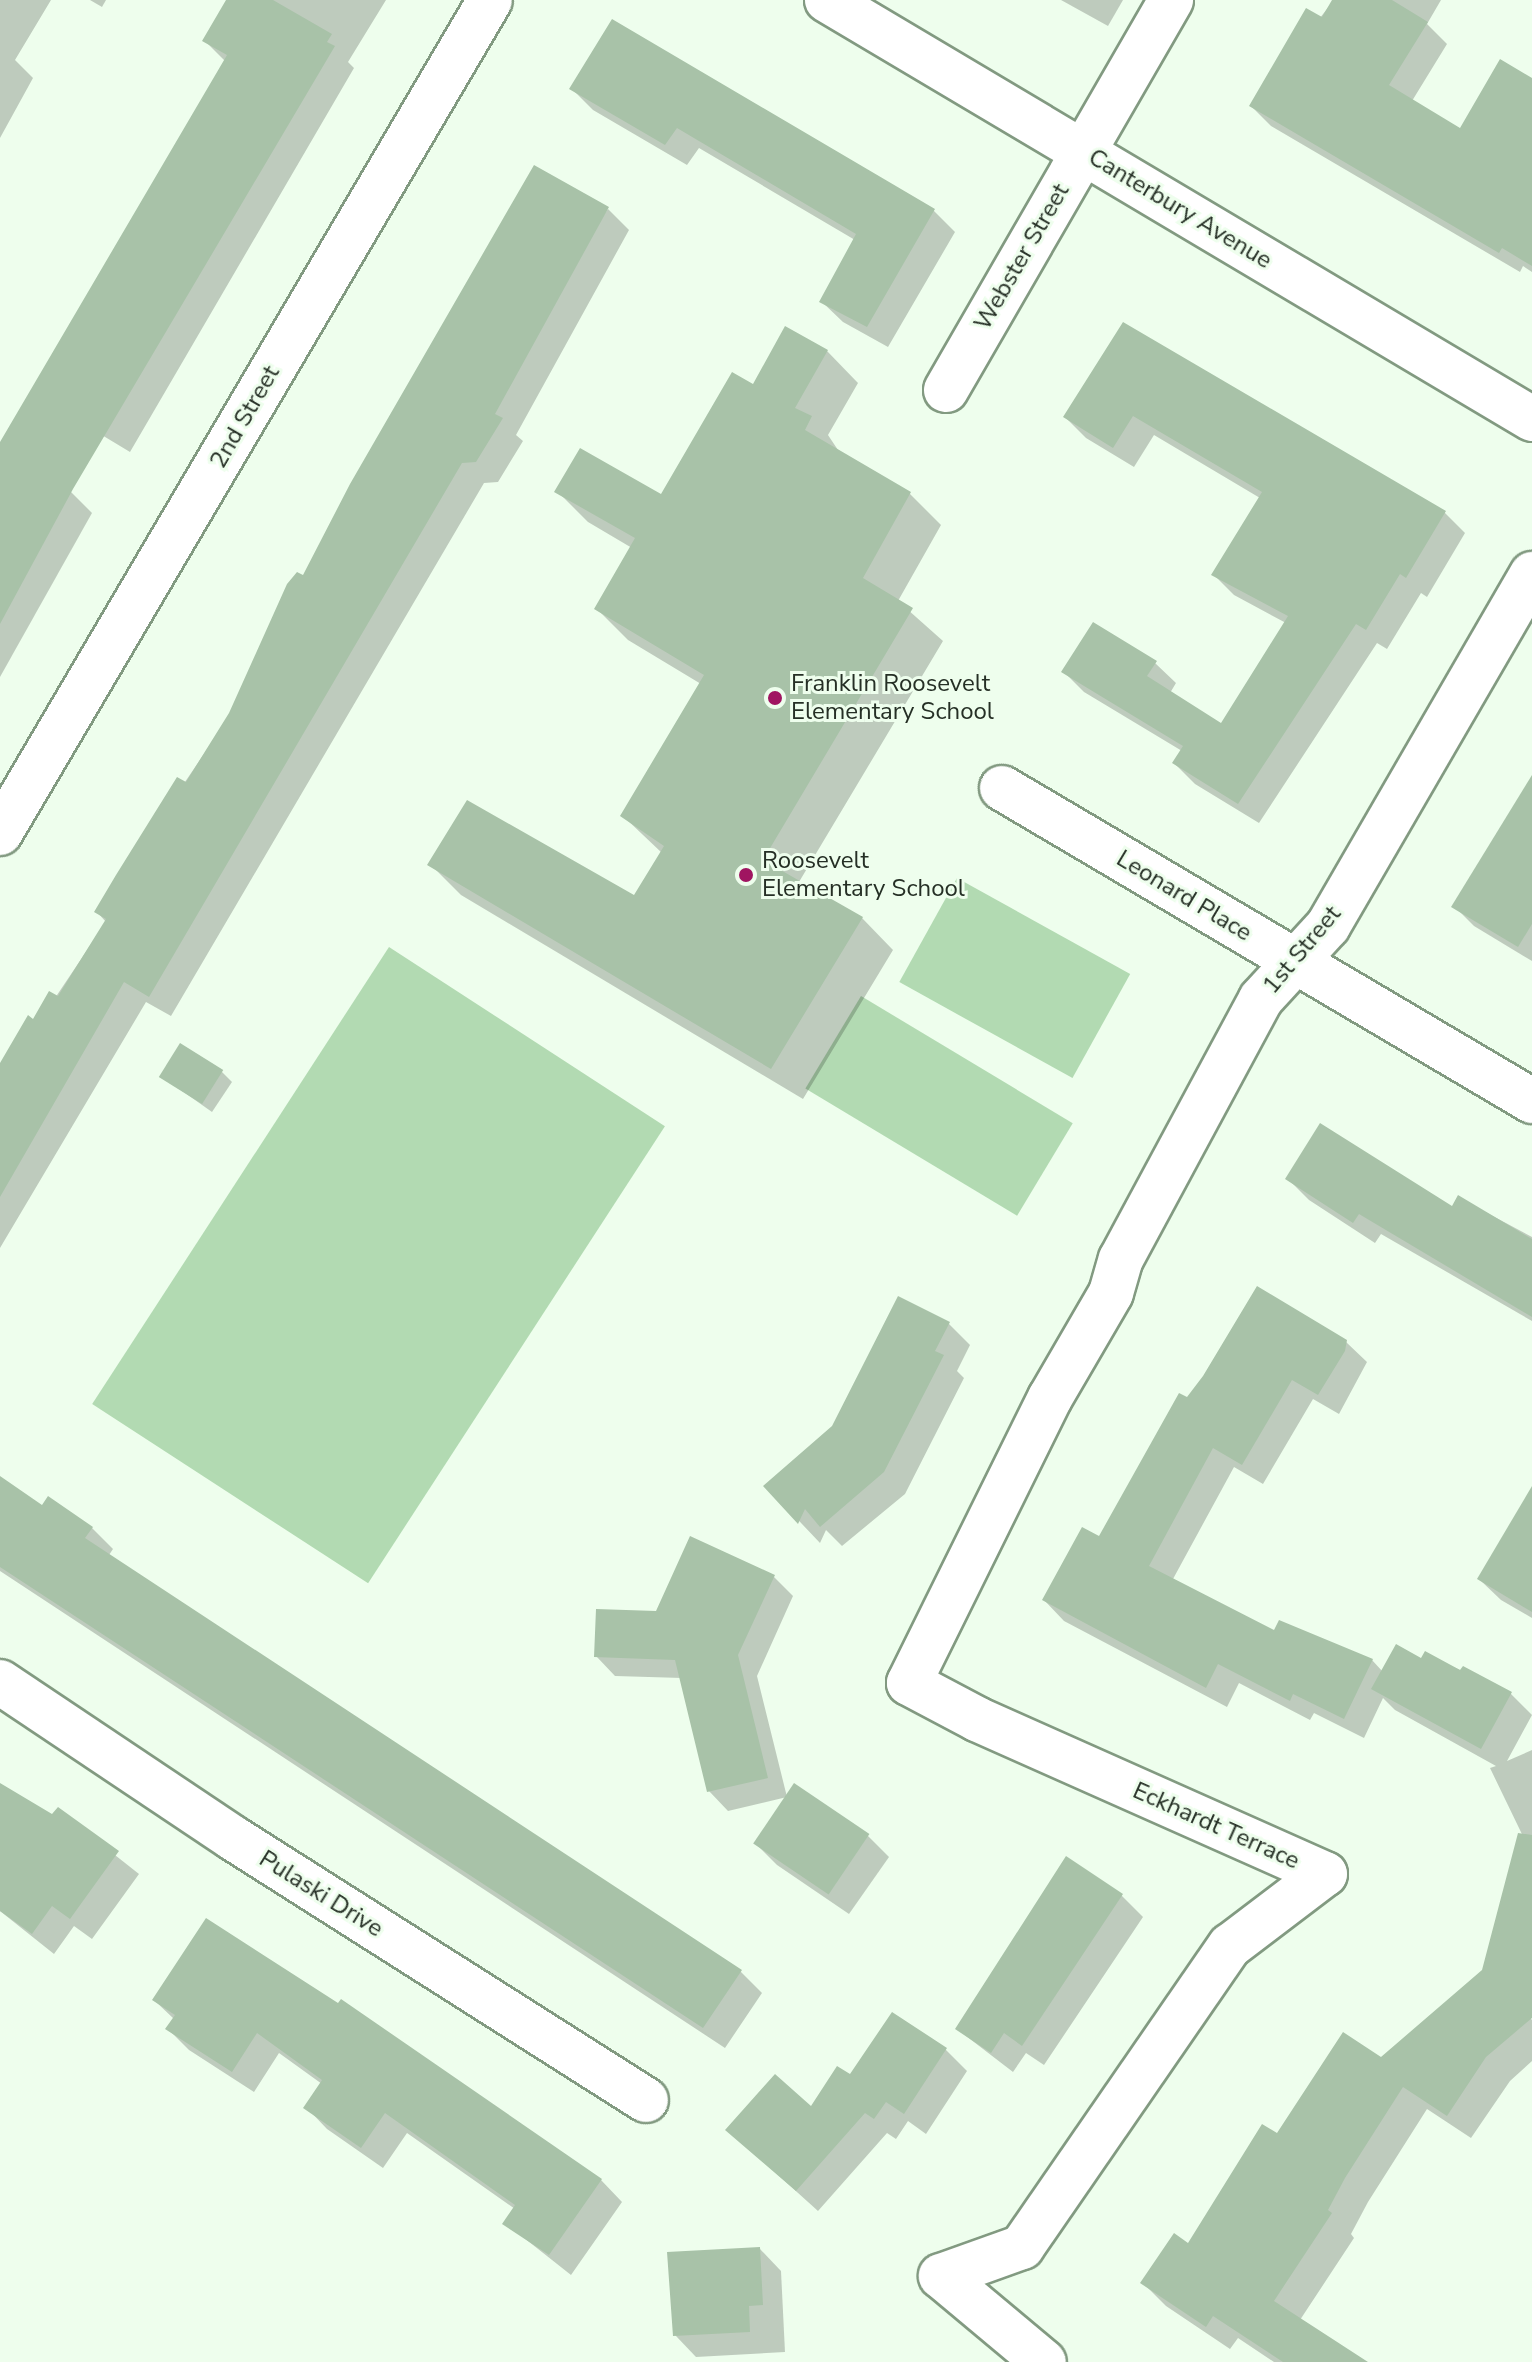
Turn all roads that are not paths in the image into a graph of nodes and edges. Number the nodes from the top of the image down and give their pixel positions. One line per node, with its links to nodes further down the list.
1 (490, 0): 9 (street, 2nd Street)
2 (827, 0): 4 (street, Canterbury Avenue)
3 (1171, 0): 4 (street, Webster Street)
4 (1083, 152): 5 (street, Webster Street); 6 (street, Canterbury Avenue)
5 (946, 390)
6 (1532, 419)
7 (1532, 574): 10 (street, 1st Street)
8 (1002, 788): 10 (street, Leonard Place)
9 (0, 833)
10 (1296, 962): 11 (street, Leonard Place); 12 (street, 1st Street)
11 (1532, 1101)
12 (1111, 1293): 15 (street, Eckhardt Terrace)
13 (0, 1682): 14 (street, Pulaski Drive)
14 (646, 2100)
15 (1044, 2362)

